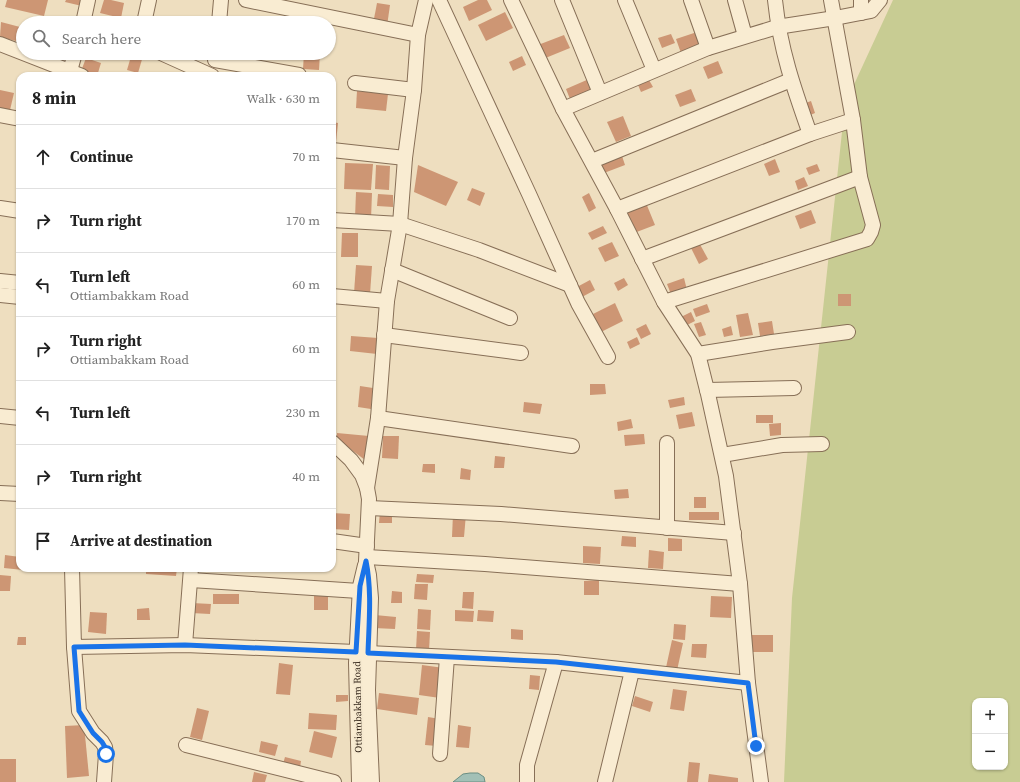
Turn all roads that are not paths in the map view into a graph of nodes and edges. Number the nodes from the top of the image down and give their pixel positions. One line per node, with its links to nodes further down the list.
1 (88, 0): 17 (street)
2 (149, 0): 18 (street)
3 (221, 0): 19 (street)
4 (246, 0): 15 (street)
5 (426, 0): 24 (street)
6 (439, 0): 62 (street)
7 (512, 0): 44 (street)
8 (562, 0): 43 (street)
9 (625, 0): 34 (street)
10 (691, 0): 27 (street)
11 (735, 0): 25 (street)
12 (775, 0): 23 (street)
13 (832, 0): 22 (street)
14 (880, 0): 16 (street)
15 (262, 2): 20 (street)
16 (861, 6): 22 (street)
17 (85, 16)
18 (146, 16)
19 (220, 16)
20 (328, 16)
21 (336, 18): 24 (street)
22 (835, 18): 23 (street); 47 (street)
23 (778, 27): 25 (street); 40 (street)
24 (418, 35): 42 (street)
25 (745, 36): 27 (street)
26 (0, 44): 28 (street)
27 (708, 48): 34 (street)
28 (16, 50)
29 (41, 60): 35 (street)
30 (75, 60): 36 (street)
31 (177, 60): 37 (street)
32 (215, 60): 38 (street)
33 (233, 60): 39 (street)
34 (654, 70): 43 (street)
35 (71, 72)
36 (76, 72)
37 (204, 72)
38 (214, 72)
39 (286, 72)
40 (791, 80): 48 (street); 51 (street)
41 (355, 83): 42 (street)
42 (414, 90): 50 (street)
43 (600, 93): 44 (street)
44 (563, 109): 51 (street)
45 (0, 114): 46 (street)
46 (16, 118)
47 (853, 120): 48 (street); 52 (street)
48 (810, 134): 54 (street)
49 (336, 150): 50 (street)
50 (405, 158): 57 (street)
51 (592, 161): 54 (street)
52 (860, 177): 58 (street); 67 (street)
53 (0, 208): 55 (street)
54 (617, 209): 58 (street)
55 (16, 210)
56 (336, 220): 57 (street)
57 (400, 224): 59 (street); 62 (street)
58 (642, 259): 67 (street)
59 (392, 270): 66 (street); 68 (street)
60 (0, 281): 61 (street)
61 (16, 283)
62 (570, 285): 73 (street)
63 (0, 295): 65 (street)
64 (336, 296): 66 (street)
65 (16, 297)
66 (387, 301): 70 (street)
67 (664, 302): 72 (street)
68 (510, 318)
69 (848, 332): 72 (street)
70 (384, 335): 71 (street); 78 (street)
71 (521, 353)
72 (698, 354): 75 (street)
73 (608, 357)
74 (794, 388): 75 (street)
75 (707, 390): 83 (street)
76 (0, 416): 77 (street)
77 (16, 418)
78 (378, 418): 82 (street); 84 (street)
79 (667, 443): 88 (street)
80 (822, 444): 83 (street)
81 (336, 446): 84 (street, Ottiambakkam Road)
82 (572, 446)
83 (722, 455): 89 (street)
84 (368, 488): 87 (street, Ottiambakkam Road)
85 (0, 493): 86 (street)
86 (16, 494)
87 (369, 508): 88 (street); 91 (street, Ottiambakkam Road)
88 (667, 528): 89 (street)
89 (734, 533): 94 (street)
90 (336, 543): 91 (street)
91 (367, 555): 94 (street); 95 (street, Ottiambakkam Road); 98 (street, Ottiambakkam Road)
92 (72, 572): 97 (street)
93 (191, 574): 95 (street); 96 (street)
94 (740, 584): 102 (street)
95 (359, 591): 98 (street, Ottiambakkam Road)
96 (185, 645): 97 (street); 98 (street)
97 (74, 647): 106 (street)
98 (362, 652): 99 (street); 108 (street, Ottiambakkam Road); 109 (street, Ottiambakkam Road)
99 (447, 657): 100 (street); 104 (street)
100 (556, 662): 101 (street); 110 (street)
101 (632, 672): 102 (street); 111 (street)
102 (748, 683): 112 (street)
103 (186, 745): 105 (street)
104 (440, 754)
105 (277, 775): 107 (street)
106 (105, 781)
107 (334, 782)
108 (359, 782)
109 (372, 782)
110 (527, 782)
111 (605, 782)
112 (761, 782)

